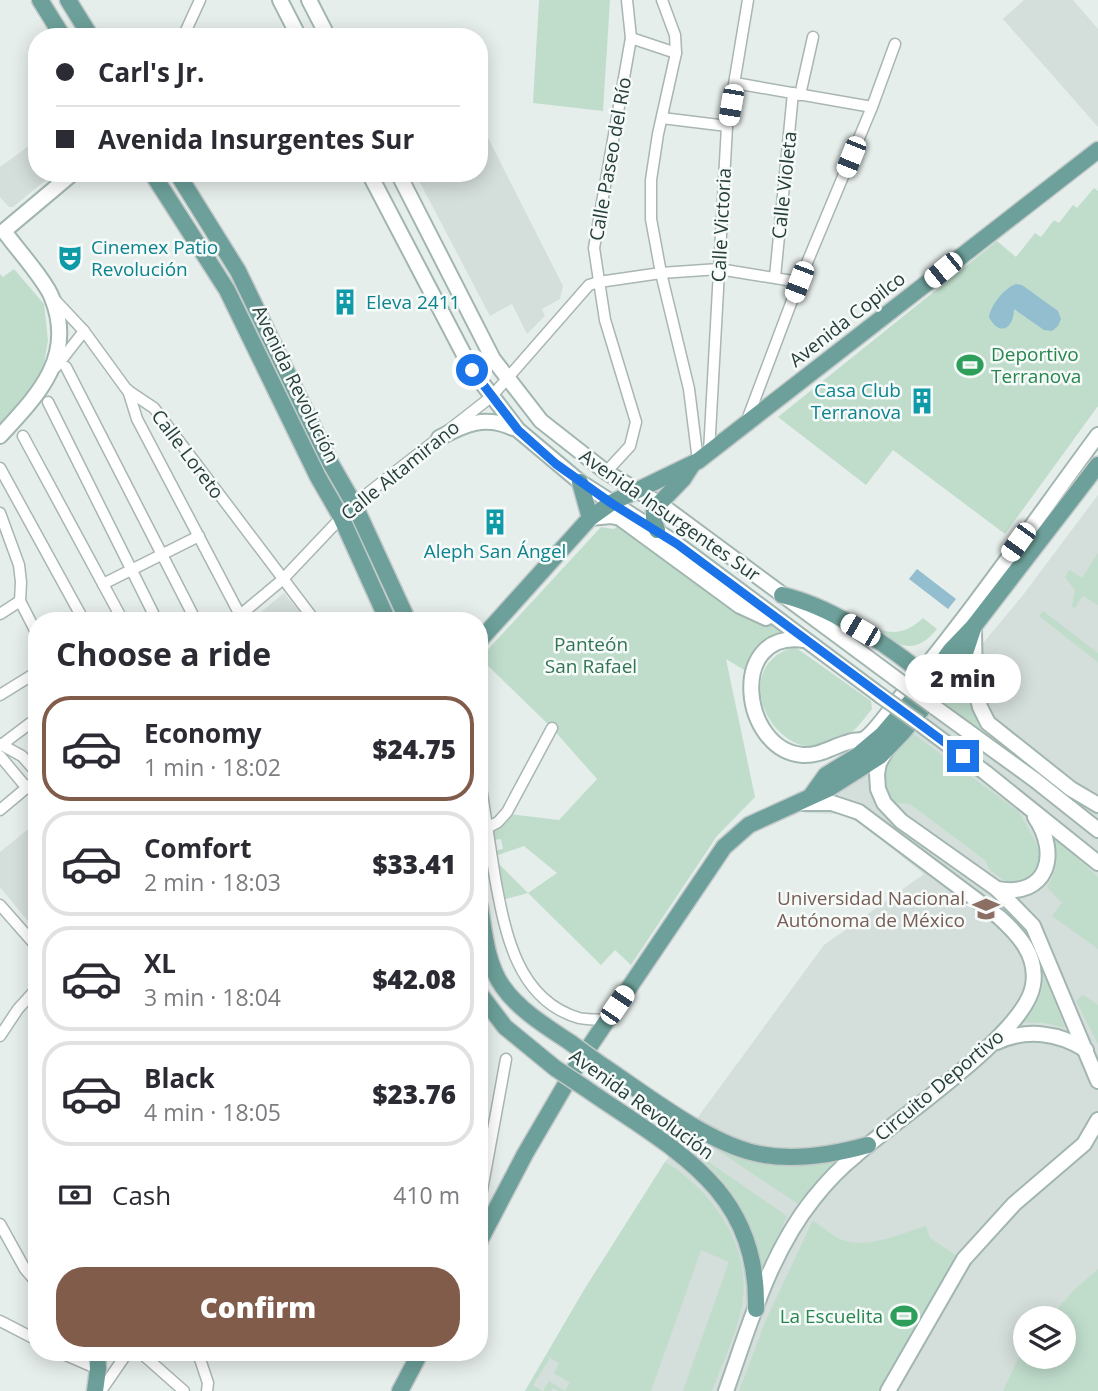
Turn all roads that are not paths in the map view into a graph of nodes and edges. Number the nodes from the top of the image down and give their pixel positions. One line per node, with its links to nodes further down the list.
1 (40, 0): 9 (main road)
2 (68, 0): 10 (main road)
3 (200, 0): 11 (street)
4 (280, 0): 12 (main road)
5 (309, 0): 13 (main road)
6 (627, 0): 15 (street, Calle Paseo del Río)
7 (662, 0): 17 (street)
8 (748, 0): 18 (street, Calle Victoria)
9 (57, 28)
10 (85, 28)
11 (187, 28)
12 (294, 28)
13 (323, 28)
14 (813, 37): 19 (street, Calle Violeta)
15 (631, 38): 17 (street); 33 (street, Calle Paseo del Río)
16 (895, 44): 20 (street)
17 (676, 53): 21 (street)
18 (735, 83): 19 (street); 22 (street, Calle Victoria)
19 (796, 94): 20 (street); 32 (street, Calle Violeta)
20 (872, 107): 34 (street)
21 (662, 118): 22 (street); 31 (street)
22 (727, 126): 30 (street, Calle Victoria)
23 (1098, 150): 43 (main road, Avenida Copilco)
24 (61, 182): 29 (main road)
25 (158, 182): 59 (main road, Avenida Revolución)
26 (183, 182): 57 (main road, Avenida Revolución)
27 (374, 182): 41 (main road, Avenida Insurgentes Sur)
28 (403, 182): 39 (main road, Avenida Insurgentes Sur)
29 (2, 228): 35 (main road)
30 (719, 269): 31 (street); 32 (street); 49 (street, Calle Victoria)
31 (661, 273): 33 (street); 49 (street)
32 (775, 277): 34 (street)
33 (599, 282): 39 (street); 52 (street, Calle Paseo del Río)
34 (799, 282): 43 (street)
35 (52, 296): 36 (street, Calle Loreto); 38 (main road)
36 (84, 331): 38 (street); 40 (street, Calle Loreto)
37 (66, 367): 63 (street)
38 (52, 373): 46 (main road)
39 (508, 378): 41 (street, Calle Altamirano); 52 (main road, Avenida Insurgentes Sur)
40 (127, 390): 62 (street); 65 (street, Calle Loreto)
41 (491, 397): 44 (main road, Avenida Insurgentes Sur); 48 (street, Calle Altamirano)
42 (48, 402): 64 (street)
43 (744, 427): 49 (main road, Avenida Copilco)
44 (518, 430): 48 (main road); 53 (main road, Avenida Insurgentes Sur)
45 (1098, 435): 86 (main road)
46 (0, 436)
47 (23, 436): 66 (street)
48 (439, 438): 57 (street, Calle Altamirano)
49 (700, 459): 54 (main road, Avenida Copilco); 56 (main road)
50 (1098, 465): 81 (main road)
51 (0, 468): 69 (street)
52 (607, 472): 54 (main road, Avenida Insurgentes Sur)
53 (580, 482): 55 (main road, Avenida Insurgentes Sur); 60 (main road)
54 (636, 490): 55 (main road, Avenida Copilco); 56 (main road, Avenida Insurgentes Sur)
55 (611, 503): 60 (main road, Avenida Copilco); 61 (main road, Avenida Insurgentes Sur)
56 (658, 503): 61 (main road); 67 (main road, Avenida Insurgentes Sur)
57 (354, 504): 59 (street, Calle Altamirano); 77 (main road, Avenida Revolución)
58 (0, 513): 68 (street)
59 (341, 517): 65 (street, Calle Altamirano); 76 (main road, Avenida Revolución)
60 (590, 518): 80 (main road); 83 (main road, Avenida Copilco)
61 (657, 530): 80 (main road, Avenida Insurgentes Sur)
62 (199, 537): 63 (street); 73 (street)
63 (161, 554): 64 (street); 72 (street)
64 (131, 569): 66 (street); 71 (street)
65 (282, 580): 74 (street, Calle Altamirano); 75 (street, Calle Loreto)
66 (103, 584): 70 (street)
67 (782, 595): 82 (main road, Avenida Insurgentes Sur); 86 (main road)
68 (20, 601): 78 (street); 79 (street)
69 (79, 612)
70 (118, 612)
71 (152, 612)
72 (191, 612)
73 (233, 612)
74 (243, 612)
75 (307, 612)
76 (384, 612)
77 (404, 612)
78 (0, 614)
79 (28, 617)
80 (782, 623): 82 (main road); 84 (main road, Avenida Insurgentes Sur)
81 (974, 626): 86 (main road); 97 (main road)
82 (826, 629): 100 (main road, Avenida Insurgentes Sur, bridge)
83 (488, 631)
84 (804, 640): 86 (main road); 99 (main road, Avenida Insurgentes Sur, bridge)
85 (28, 678): 87 (street)
86 (931, 679): 89 (main road)
87 (0, 695)
88 (28, 725): 91 (street)
89 (899, 726): 92 (main road); 96 (main road)
90 (552, 728): 103 (street)
91 (0, 745): 94 (street)
92 (888, 748): 96 (main road); 107 (main road)
93 (0, 757): 95 (street)
94 (28, 763)
95 (26, 787): 101 (street)
96 (810, 798): 98 (main road)
97 (1098, 805)
98 (789, 806): 114 (main road); 118 (main road, Circuito Deportivo)
99 (1029, 807): 106 (main road, Avenida Insurgentes Sur); 107 (main road)
100 (1072, 808): 102 (main road); 104 (main road, Avenida Insurgentes Sur)
101 (0, 810)
102 (1098, 814)
103 (488, 827)
104 (1098, 830)
105 (488, 834): 114 (street, Avenida Revolución)
106 (1098, 863)
107 (998, 889): 119 (main road)
108 (0, 905): 109 (street)
109 (28, 937)
110 (488, 943): 113 (main road, Avenida Revolución)
111 (28, 998): 117 (street)
112 (488, 1007): 115 (main road, Avenida Revolución)
113 (522, 1007): 115 (main road); 116 (main road, Avenida Revolución)
114 (606, 1020): 129 (main road)
115 (505, 1027): 120 (main road, Avenida Revolución)
116 (553, 1031): 120 (main road); 125 (main road, Avenida Revolución, bridge)
117 (0, 1036)
118 (992, 1045): 119 (main road); 125 (main road, Circuito Deportivo)
119 (1086, 1050): 122 (main road)
120 (535, 1052): 131 (main road, Avenida Revolución, bridge)
121 (506, 1059): 127 (street)
122 (1098, 1081)
123 (1098, 1120): 126 (main road)
124 (1098, 1135): 126 (street)
125 (868, 1145): 131 (main road, Circuito Deportivo)
126 (1078, 1150): 145 (main road)
127 (488, 1157)
128 (0, 1224): 130 (street)
129 (488, 1225)
130 (28, 1272)
131 (756, 1309): 144 (main road, Circuito Deportivo)
132 (0, 1321): 133 (street)
133 (28, 1335)
134 (97, 1361): 139 (main road)
135 (122, 1361): 140 (street)
136 (150, 1361): 141 (street)
137 (201, 1361): 142 (street)
138 (416, 1361): 143 (main road)
139 (94, 1391)
140 (101, 1391)
141 (184, 1391)
142 (206, 1391)
143 (400, 1391)
144 (726, 1391)
145 (888, 1391)

